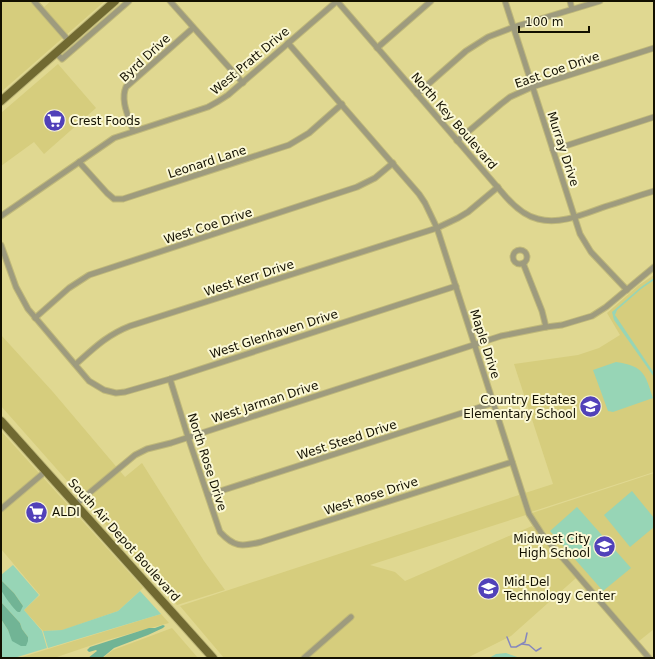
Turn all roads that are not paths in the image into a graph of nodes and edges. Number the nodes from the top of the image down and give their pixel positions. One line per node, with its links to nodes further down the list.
1 (34, 1): 13 (street)
2 (115, 1): 13 (main road)
3 (129, 1): 17 (street)
4 (170, 1): 11 (street)
5 (337, 1): 14 (street, West Pratt Drive); 15 (street, North Key Boulevard)
6 (431, 1): 15 (street)
7 (505, 1): 12 (street, Murray Drive)
8 (570, 1): 10 (street)
9 (600, 1): 10 (street)
10 (572, 9): 12 (street)
11 (193, 28): 18 (street); 24 (street, Byrd Drive)
12 (514, 28): 19 (street, Murray Drive); 20 (street)
13 (69, 41): 17 (main road)
14 (288, 43): 18 (street, West Pratt Drive); 22 (street, Maple Drive)
15 (377, 48): 20 (street, North Key Boulevard)
16 (654, 48): 19 (street, East Coe Drive)
17 (56, 53): 21 (main road)
18 (243, 83): 24 (street, West Pratt Drive)
19 (532, 87): 25 (street, East Coe Drive); 26 (street, Murray Drive)
20 (417, 94): 25 (street, North Key Boulevard)
21 (1, 100)
22 (342, 104): 27 (street, Leonard Lane); 28 (street, Maple Drive)
23 (654, 117): 26 (street)
24 (133, 131): 27 (street, West Pratt Drive)
25 (457, 141): 29 (street, North Key Boulevard)
26 (553, 150): 32 (street, Murray Drive)
27 (79, 162): 31 (street, West Pratt Drive)
28 (393, 164): 33 (street, Maple Drive); 39 (street, West Coe Drive)
29 (498, 187): 32 (street, North Key Boulevard); 33 (street, West Kerr Drive)
30 (654, 191): 32 (street, North Key Boulevard)
31 (1, 216)
32 (574, 217): 38 (street, Murray Drive)
33 (437, 228): 37 (street, Maple Drive); 42 (street, West Kerr Drive)
34 (1, 245): 39 (street)
35 (523, 263): 40 (street)
36 (654, 267): 38 (street, West Jarman Drive)
37 (456, 286): 41 (street, Maple Drive); 43 (street, West Glenhaven Drive)
38 (626, 290): 40 (street, West Jarman Drive)
39 (36, 318): 42 (street)
40 (546, 327): 41 (street, West Jarman Drive)
41 (475, 344): 44 (street, Maple Drive); 46 (street, West Jarman Drive)
42 (76, 364): 43 (street, West Glenhaven Drive)
43 (170, 379): 46 (street, North Rose Drive)
44 (493, 403): 47 (street, Maple Drive); 49 (street, West Steed Drive)
45 (1, 421): 48 (main road, South Air Depot Boulevard)
46 (188, 437): 49 (street, North Rose Drive); 50 (street, West Jarman Drive)
47 (512, 462): 52 (street, West Rose Drive); 56 (street, Maple Drive)
48 (46, 471): 50 (main road, South Air Depot Boulevard); 51 (street)
49 (208, 495): 52 (street, North Rose Drive)
50 (76, 504): 54 (main road, South Air Depot Boulevard)
51 (1, 509)
52 (236, 545)
53 (351, 617): 55 (street)
54 (213, 658)
55 (304, 658)
56 (649, 658)

